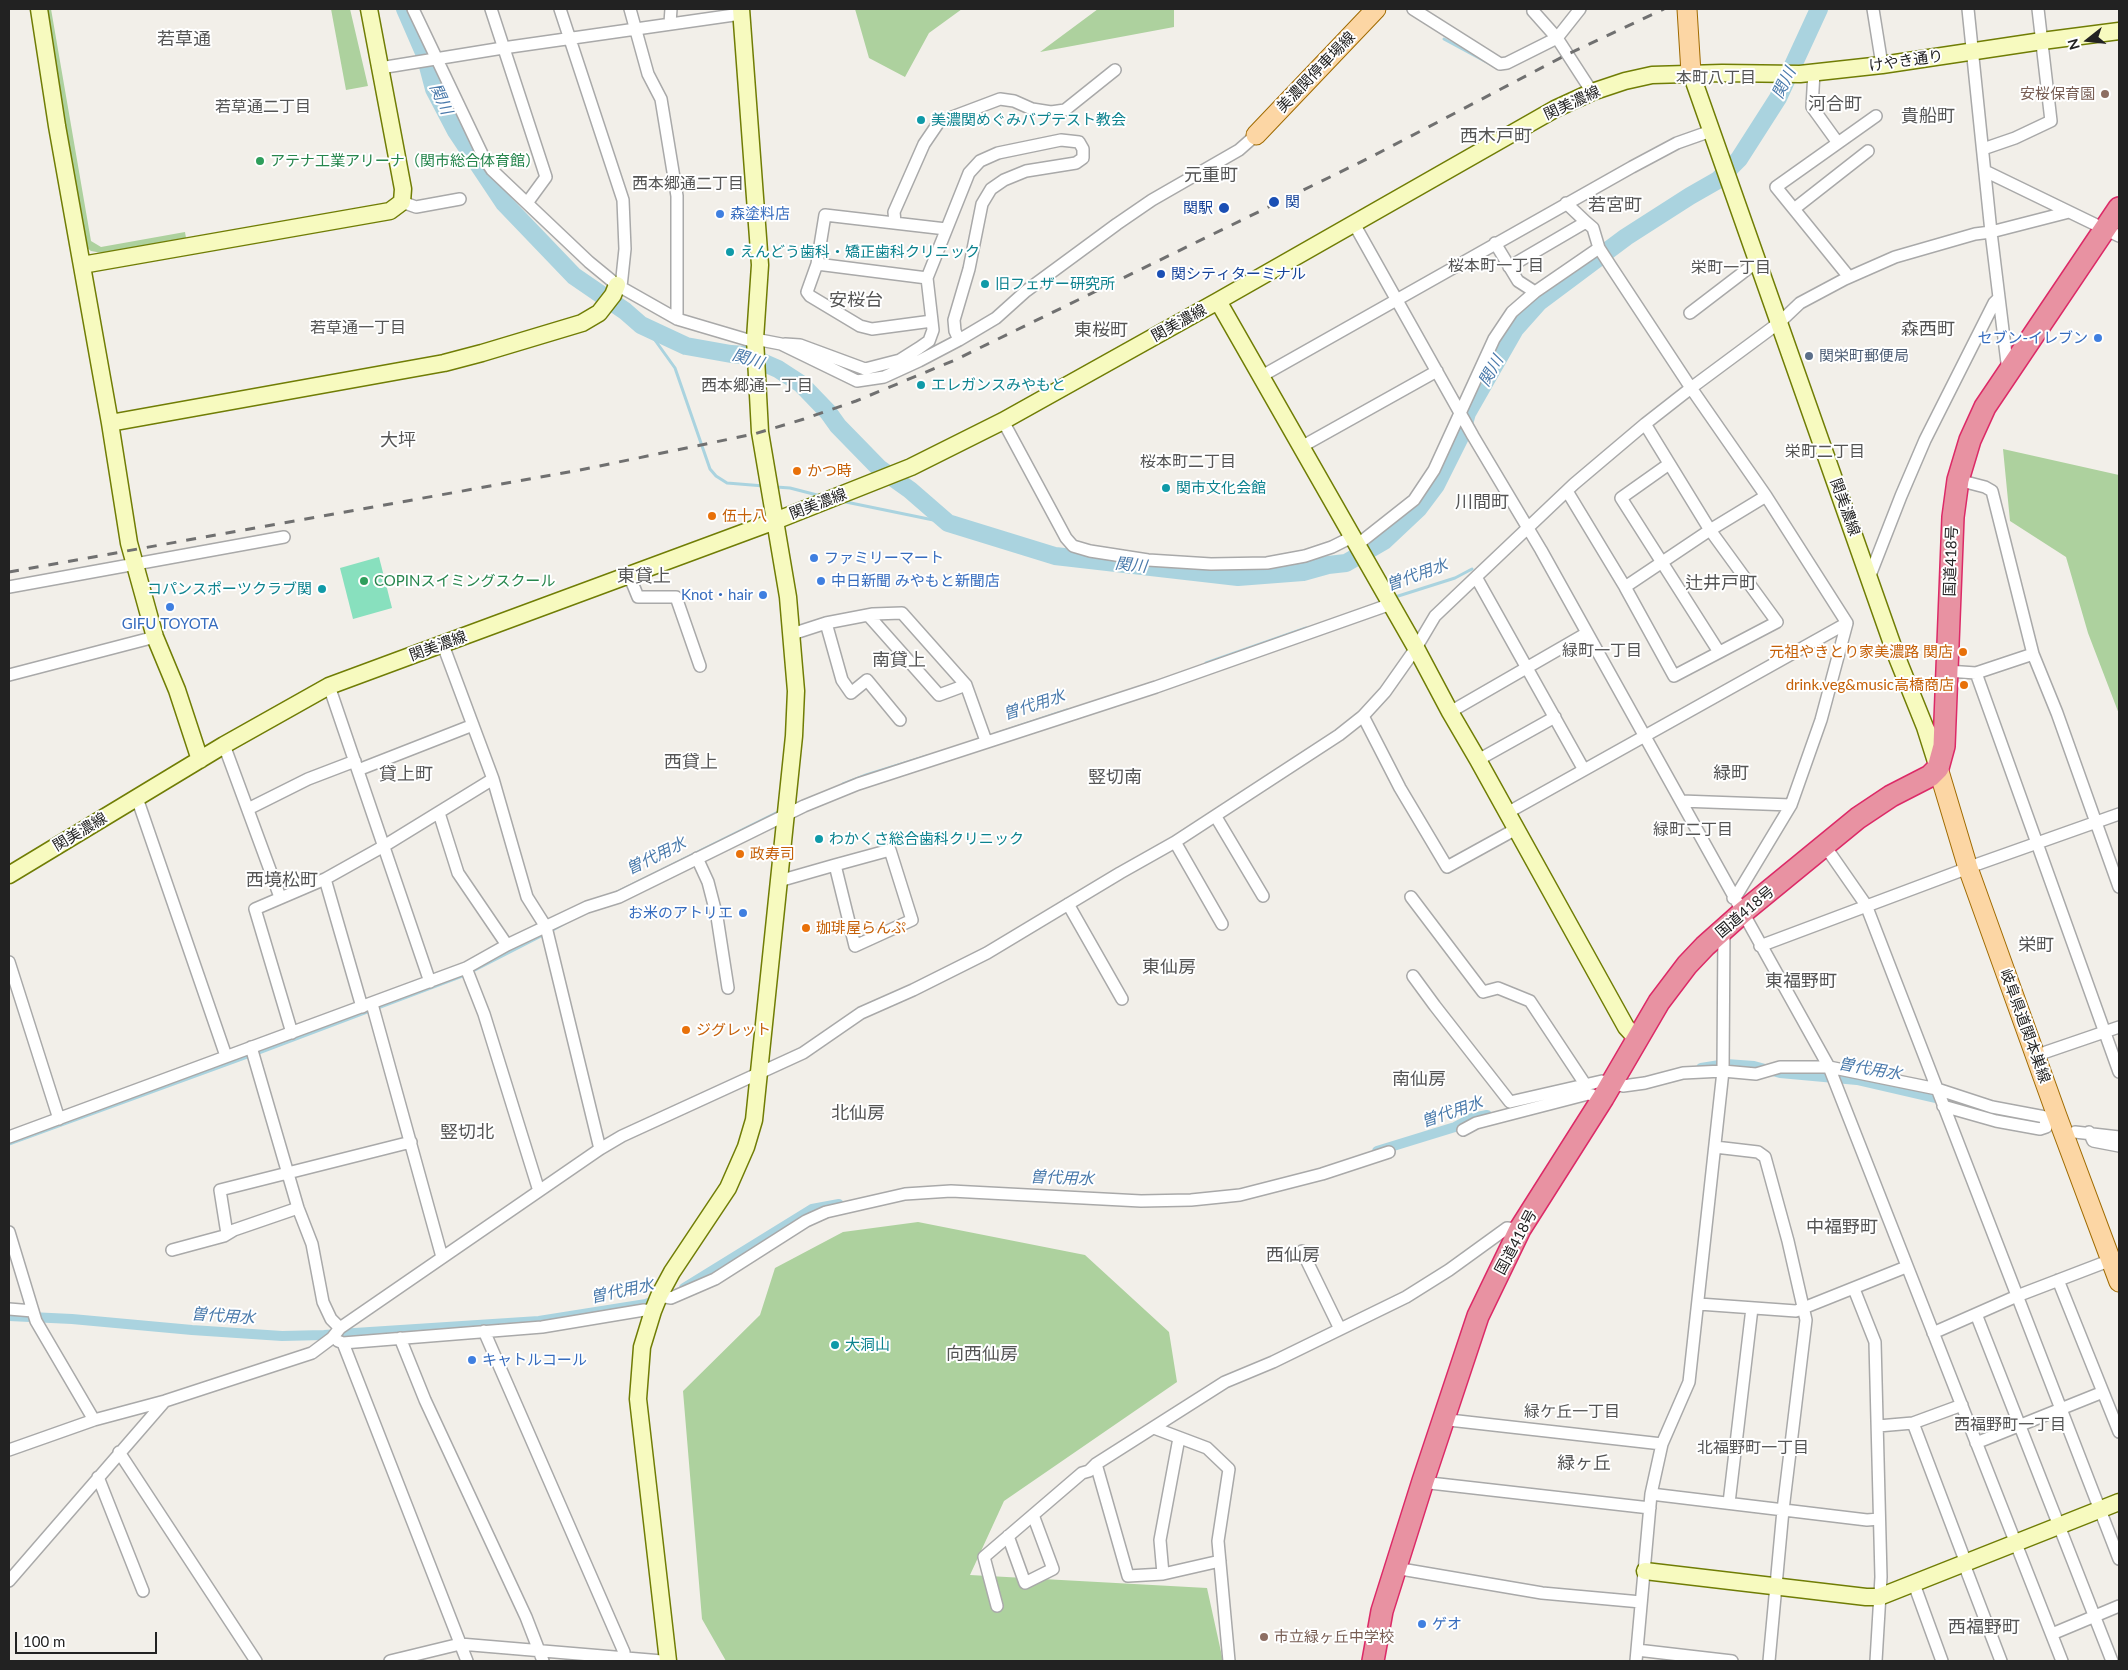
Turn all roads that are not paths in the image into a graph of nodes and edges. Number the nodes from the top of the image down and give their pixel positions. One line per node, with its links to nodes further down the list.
1 (39, 9): 56 (street)
2 (369, 9): 27 (street)
3 (413, 9): 25 (street)
4 (491, 9): 23 (street)
5 (560, 9): 21 (street)
6 (630, 9): 18 (street)
7 (671, 9): 17 (street)
8 (1376, 9): 34 (main road, 美濃関停車場線)
9 (1413, 9): 20 (street)
10 (1534, 9): 20 (street)
11 (1580, 9): 20 (street)
12 (1687, 9): 29 (main road)
13 (1873, 9): 26 (street)
14 (1968, 9): 24 (street)
15 (2038, 9): 22 (street)
16 (741, 11): 17 (street); 69 (street)
17 (670, 23): 18 (street)
18 (636, 28): 21 (street); 66 (street)
19 (2119, 31): 22 (street, けやき通り)
20 (1557, 38): 31 (street)
21 (569, 39): 23 (street); 60 (street)
22 (2042, 41): 24 (street, けやき通り); 36 (street)
23 (503, 48): 25 (street); 41 (street)
24 (1973, 52): 26 (street, けやき通り); 36 (street)
25 (438, 58): 27 (street); 41 (street)
26 (1882, 65): 30 (street, けやき通り)
27 (380, 68): 40 (street)
28 (1115, 70): 46 (street)
29 (1691, 73): 30 (street, けやき通り); 31 (street, 関美濃線); 33 (street, 関美濃線)
30 (1807, 73): 35 (street)
31 (1592, 92): 47 (street, 関美濃線)
32 (1876, 116): 35 (street)
33 (1711, 131): 42 (street); 54 (street, 関美濃線)
34 (1256, 135): 70 (street)
35 (1838, 143): 44 (street)
36 (1983, 149): 38 (street)
37 (1868, 151): 44 (street)
38 (1985, 171): 45 (street); 50 (street)
39 (460, 199): 40 (street)
40 (402, 202): 56 (street)
41 (527, 203): 60 (street)
42 (1566, 203): 48 (street); 52 (street)
43 (2119, 208): 51 (highway, 国道418号)
44 (1794, 209): 58 (street)
45 (2070, 212): 50 (street); 51 (street)
46 (895, 222): 49 (street); 55 (street)
47 (1354, 222): 62 (street); 64 (street, 関美濃線)
48 (1586, 222): 53 (street); 57 (street)
49 (946, 230): 59 (street); 70 (street)
50 (1991, 232): 58 (street); 63 (street)
51 (2112, 233): 73 (highway, 国道418号)
52 (1495, 243): 57 (street); 62 (street)
53 (1599, 248): 61 (street); 75 (street)
54 (1758, 261): 65 (street); 68 (street, 関美濃線)
55 (817, 264): 59 (street); 67 (street)
56 (82, 265): 78 (street)
57 (1510, 267): 61 (street)
58 (1849, 277): 68 (street)
59 (927, 278): 67 (street)
60 (617, 289): 66 (street); 78 (street)
61 (1535, 292): 76 (street)
62 (1397, 298): 72 (street); 74 (street)
63 (1999, 298): 73 (street); 94 (street)
64 (1218, 301): 74 (street); 77 (street, 関美濃線)
65 (1690, 313)
66 (677, 319): 69 (street)
67 (932, 321): 71 (street)
68 (1780, 322): 75 (street); 94 (street, 関美濃線)
69 (755, 339): 71 (street); 85 (street)
70 (959, 340): 71 (street)
71 (781, 344)
72 (1437, 371): 76 (street); 80 (street)
73 (2008, 373): 82 (highway, 国道418号)
74 (1260, 377): 80 (street)
75 (1691, 388): 79 (street); 84 (street)
76 (1461, 413): 86 (street); 89 (street)
77 (1002, 421): 85 (street, 関美濃線); 89 (street)
78 (110, 423): 91 (street)
79 (1645, 424): 81 (street); 83 (street)
80 (1301, 448): 89 (street)
81 (1669, 464): 87 (street); 90 (street)
82 (1958, 480): 107 (street); 110 (highway, 国道418号)
83 (1567, 491): 86 (street); 96 (street)
84 (1766, 496): 87 (street); 100 (street)
85 (775, 521): 92 (street, 関美濃線); 102 (street)
86 (1527, 528): 93 (street); 101 (street)
87 (1710, 530): 90 (street); 106 (street)
88 (284, 537): 91 (street)
89 (1355, 541): 97 (street)
90 (1662, 562): 96 (street); 106 (street)
91 (134, 565): 95 (street); 103 (street)
92 (629, 575): 104 (street, 関美濃線); 108 (street)
93 (1476, 577): 105 (street); 109 (street)
94 (1869, 578): 125 (street, 関美濃線)
95 (9, 587)
96 (1625, 587): 106 (street)
97 (1391, 604): 105 (street); 121 (street)
98 (868, 614): 99 (street); 113 (street); 113 (street)
99 (826, 623): 102 (street); 118 (street)
100 (1847, 623): 120 (street); 131 (street)
101 (1587, 633): 109 (street); 120 (street)
102 (792, 634): 136 (street)
103 (155, 637): 112 (street); 123 (street)
104 (443, 645): 114 (street, 関美濃線); 119 (street)
105 (1416, 648): 115 (street); 116 (street)
106 (1719, 652)
107 (2033, 654): 111 (street); 138 (street)
108 (700, 666)
109 (1526, 667): 115 (street); 117 (street)
110 (1947, 671): 111 (street); 125 (highway, 国道418号)
111 (1976, 673): 141 (street)
112 (9, 675)
113 (966, 685): 121 (street)
114 (329, 686): 122 (street, 関美濃線); 126 (street)
115 (1450, 712): 124 (street)
116 (1363, 716): 137 (street); 139 (street)
117 (1554, 717): 124 (street); 127 (street)
118 (900, 720)
119 (473, 725): 126 (street); 128 (street)
120 (1646, 737): 127 (street); 130 (street)
121 (986, 741): 136 (street)
122 (224, 745): 123 (street, 関美濃線); 132 (street)
123 (200, 760): 129 (street, 関美濃線)
124 (1478, 760): 134 (street)
125 (1939, 764): 143 (highway, 国道418号); 146 (main road, 岐阜県道関本巣線)
126 (356, 766): 132 (street); 142 (street)
127 (1584, 770): 134 (street)
128 (493, 779): 133 (street); 158 (street)
129 (137, 798): 147 (street, 関美濃線); 175 (street)
130 (1680, 801): 131 (street); 155 (street)
131 (1791, 805): 155 (street)
132 (248, 809): 152 (street)
133 (439, 812): 142 (street); 160 (street)
134 (1507, 813): 139 (street)
135 (2119, 814): 138 (street)
136 (786, 816): 144 (street); 149 (street)
137 (1216, 816): 140 (street); 151 (street)
138 (2096, 822): 141 (street); 150 (street)
139 (1516, 829): 172 (street)
140 (1175, 842): 154 (street); 157 (street)
141 (2038, 843): 146 (street); 170 (street)
142 (384, 846): 148 (street); 165 (street)
143 (1825, 846): 155 (highway, 国道418号); 156 (street)
144 (698, 858): 158 (street); 166 (street)
145 (835, 865): 145 (street); 149 (street)
146 (1973, 866): 156 (street); 174 (main road, 岐阜県道関本巣線); 184 (main road, 岐阜県道関本巣線)
147 (9, 875)
148 (325, 879): 152 (street); 168 (street)
149 (779, 881): 179 (street)
150 (2119, 887)
151 (1263, 896)
152 (280, 897): 171 (street)
153 (1411, 897): 180 (street)
154 (1068, 904): 167 (street); 179 (street)
155 (1738, 905): 159 (highway, 国道418号); 161 (street)
156 (1866, 905): 161 (street); 182 (street)
157 (1222, 924)
158 (546, 927): 160 (street); 193 (street)
159 (1724, 928): 172 (highway, 国道418号); 177 (street)
160 (506, 945): 163 (street)
161 (1760, 946): 176 (street)
162 (9, 962): 185 (street)
163 (466, 968): 165 (street); 196 (street)
164 (1413, 976): 180 (street)
165 (430, 982): 168 (street)
166 (728, 988)
167 (1122, 999)
168 (367, 1006): 171 (street); 190 (street)
169 (2119, 1027): 170 (street)
170 (2106, 1031): 174 (street); 178 (street)
171 (292, 1033): 173 (street)
172 (1637, 1039): 181 (highway, 国道418号)
173 (251, 1047): 175 (street); 195 (street)
174 (2046, 1052): 187 (main road, 岐阜県道関本巣線)
175 (226, 1056): 185 (street)
176 (1829, 1068): 177 (street); 182 (street); 205 (street)
177 (1723, 1071): 181 (street); 192 (street)
178 (2119, 1072)
179 (760, 1073): 193 (street); 210 (street)
180 (1585, 1084): 181 (street)
181 (1608, 1090): 186 (street); 198 (highway, 国道418号)
182 (1937, 1090): 183 (street); 184 (street)
183 (1943, 1106): 184 (street); 209 (street)
184 (2051, 1117): 203 (main road, 岐阜県道関本巣線)
185 (59, 1119): 189 (street)
186 (1463, 1130)
187 (2082, 1132): 188 (street); 191 (street); 203 (main road, 岐阜県道関本巣線)
188 (2119, 1136)
189 (9, 1137)
190 (411, 1142): 195 (street); 204 (street)
191 (2119, 1146)
192 (1715, 1147): 211 (street); 213 (street)
193 (600, 1149): 196 (street)
194 (1388, 1152): 210 (street)
195 (288, 1172): 197 (street); 200 (street)
196 (538, 1191): 204 (street)
197 (298, 1208): 200 (street); 217 (street)
198 (1520, 1229): 218 (street); 228 (highway, 国道418号)
199 (9, 1232): 215 (street)
200 (227, 1234): 201 (street)
201 (172, 1250)
202 (1302, 1251): 218 (street)
203 (2115, 1254): 206 (street); 207 (main road, 岐阜県道関本巣線)
204 (442, 1257): 217 (street)
205 (1906, 1266): 208 (street); 220 (street)
206 (2058, 1280): 209 (street); 224 (street)
207 (2119, 1282)
208 (1854, 1289): 213 (street); 232 (street)
209 (2017, 1296): 216 (street); 227 (street)
210 (656, 1303): 219 (street); 280 (street)
211 (1699, 1304): 212 (street); 237 (street)
212 (1752, 1308): 213 (street); 245 (street)
213 (1804, 1308): 248 (street)
214 (9, 1309): 215 (street)
215 (33, 1311): 229 (street)
216 (1976, 1314): 220 (street); 231 (street)
217 (340, 1328): 221 (street)
218 (1340, 1329): 233 (street)
219 (484, 1331): 222 (street); 273 (street)
220 (1933, 1333): 226 (street)
221 (332, 1338): 223 (street); 225 (street)
222 (400, 1338): 223 (street); 272 (street)
223 (343, 1343): 270 (street)
224 (2103, 1392): 227 (street); 234 (street)
225 (165, 1401): 229 (street); 239 (street)
226 (1962, 1405): 230 (street); 236 (street)
227 (2062, 1409): 231 (street); 247 (street)
228 (1444, 1418): 237 (street); 242 (highway, 国道418号)
229 (94, 1420): 238 (street)
230 (1913, 1424): 232 (street); 256 (street)
231 (2019, 1425): 236 (street); 251 (street)
232 (1878, 1426): 250 (street)
233 (1154, 1428): 235 (street); 240 (street)
234 (2119, 1432)
235 (1179, 1438): 255 (street); 259 (street)
236 (1976, 1442): 253 (street)
237 (1662, 1444): 243 (street)
238 (9, 1450)
239 (119, 1452): 241 (street); 276 (street)
240 (1096, 1464): 249 (street); 259 (street)
241 (98, 1476): 260 (street); 263 (street)
242 (1423, 1480): 246 (street); 257 (highway, 国道418号)
243 (1651, 1494): 245 (street); 246 (street)
244 (2119, 1502): 247 (street)
245 (1729, 1503): 248 (street)
246 (1650, 1508): 258 (street)
247 (2101, 1509): 251 (street); 254 (street)
248 (1783, 1510): 250 (street); 262 (street)
249 (1033, 1514): 252 (street); 252 (street)
250 (1879, 1519): 264 (street)
251 (2059, 1526): 253 (street); 268 (street)
252 (1008, 1536): 266 (street)
253 (2015, 1543): 256 (street); 269 (street)
254 (2119, 1559)
255 (1220, 1562): 259 (street); 281 (street)
256 (1965, 1564): 261 (street); 287 (street)
257 (1396, 1568): 265 (street); 282 (highway, 国道418号)
258 (1645, 1571): 262 (street); 265 (street)
259 (1163, 1574)
260 (9, 1581)
261 (1914, 1584): 264 (street); 286 (street)
262 (1777, 1586): 264 (street); 284 (street)
263 (143, 1591)
264 (1879, 1597): 285 (street)
265 (1642, 1602): 271 (street)
266 (997, 1606)
267 (2119, 1606): 268 (street)
268 (2095, 1616): 269 (street); 289 (street)
269 (2052, 1634): 288 (street)
270 (460, 1644): 272 (street); 277 (street); 278 (street)
271 (1636, 1655): 275 (street)
272 (541, 1656): 274 (street)
273 (624, 1658): 274 (street); 279 (street)
274 (605, 1659)
275 (1702, 1660): 283 (street)
276 (256, 1661)
277 (390, 1661)
278 (467, 1661)
279 (662, 1661)
280 (668, 1661)
281 (1229, 1661)
282 (1373, 1661)
283 (1732, 1661)
284 (1769, 1661)
285 (1876, 1661)
286 (1942, 1661)
287 (2000, 1661)
288 (2062, 1661)
289 (2112, 1661)

